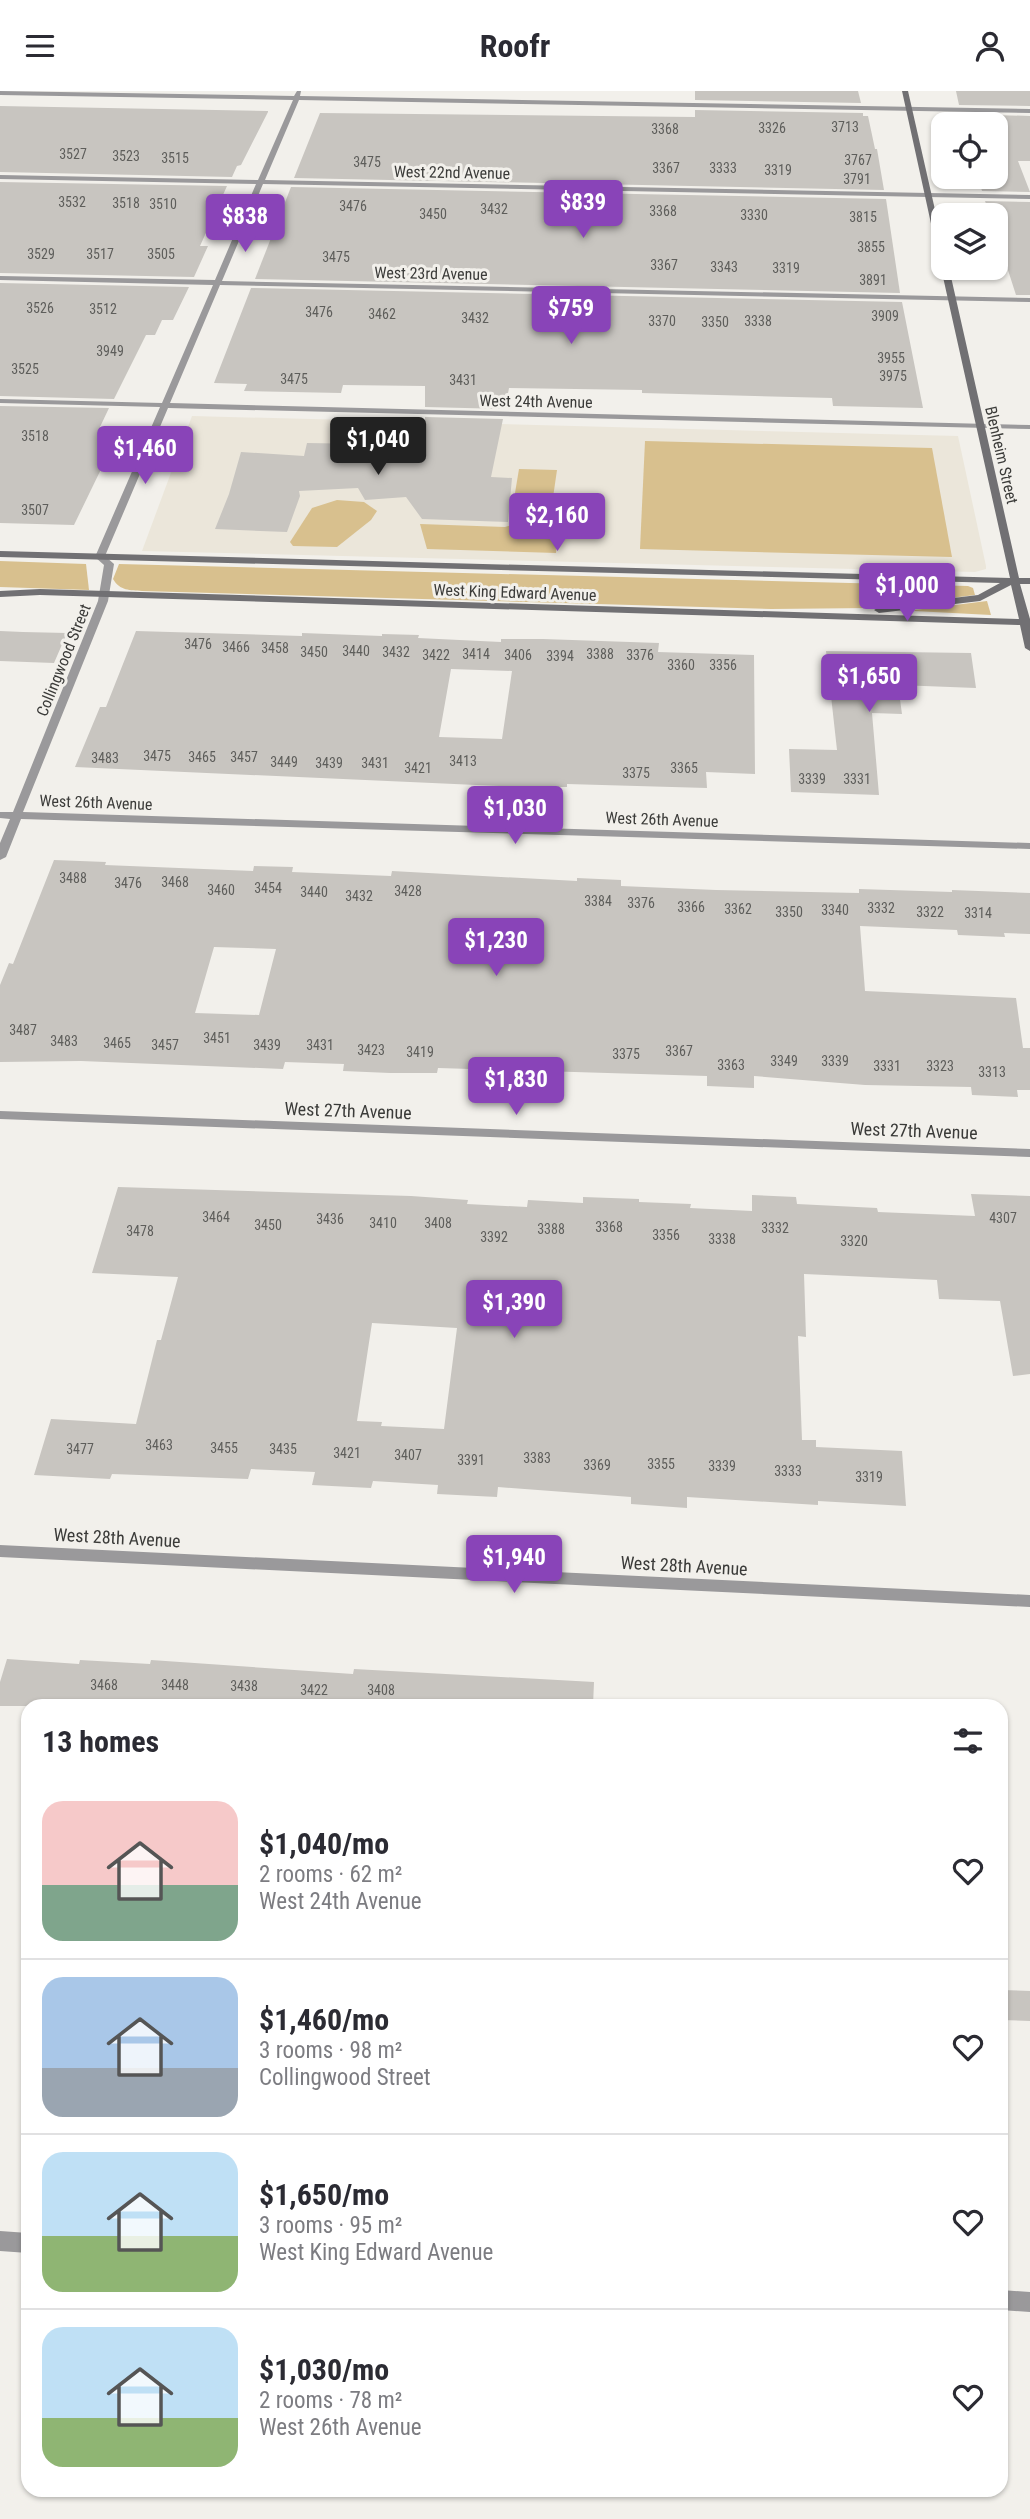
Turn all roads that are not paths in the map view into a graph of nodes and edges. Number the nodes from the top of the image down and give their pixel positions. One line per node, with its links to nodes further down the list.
1 (905, 91): 4 (main road)
2 (0, 93): 3 (street)
3 (298, 95): 4 (street); 7 (street)
4 (909, 109): 5 (street); 8 (main road)
5 (1030, 111)
6 (0, 177): 7 (street, West 22nd Avenue)
7 (260, 182): 8 (street, West 22nd Avenue); 13 (street)
8 (928, 195): 9 (street, West 22nd Avenue); 10 (main road)
9 (1030, 197)
10 (931, 208)
11 (0, 278): 13 (street, West 23rd Avenue)
12 (948, 280): 14 (main road, Blenheim Street)
13 (218, 283): 14 (street, West 23rd Avenue); 17 (street)
14 (952, 299): 15 (street, West 23rd Avenue); 18 (main road, Blenheim Street)
15 (1030, 300)
16 (0, 401): 17 (street, West 24th Avenue)
17 (165, 405): 18 (street, West 24th Avenue); 21 (street)
18 (979, 425): 19 (street, West 24th Avenue); 22 (main road, Blenheim Street)
19 (1030, 427)
20 (0, 554): 21 (main road, West King Edward Avenue)
21 (100, 557): 22 (main road, West King Edward Avenue); 25 (street, Collingwood Street)
22 (1014, 580): 23 (main road, West King Edward Avenue); 26 (main road); 27 (main road, Blenheim Street)
23 (1030, 580)
24 (0, 594): 25 (main road, West King Edward Avenue)
25 (106, 594): 26 (main road, West King Edward Avenue); 30 (street, Collingwood Street)
26 (787, 615): 27 (main road, West King Edward Avenue)
27 (1028, 621): 28 (main road, Blenheim Street)
28 (1030, 648)
29 (0, 815): 30 (street, West 26th Avenue)
30 (17, 815): 31 (street, West 26th Avenue); 32 (street, Collingwood Street)
31 (1030, 846)
32 (0, 857)
33 (0, 1115): 34 (street, West 27th Avenue)
34 (1030, 1153)
35 (0, 1551): 36 (street, West 28th Avenue)
36 (1030, 1601)
37 (0, 2241): 38 (street)
38 (21, 2242)
39 (1008, 2300): 40 (street)
40 (1030, 2302)

